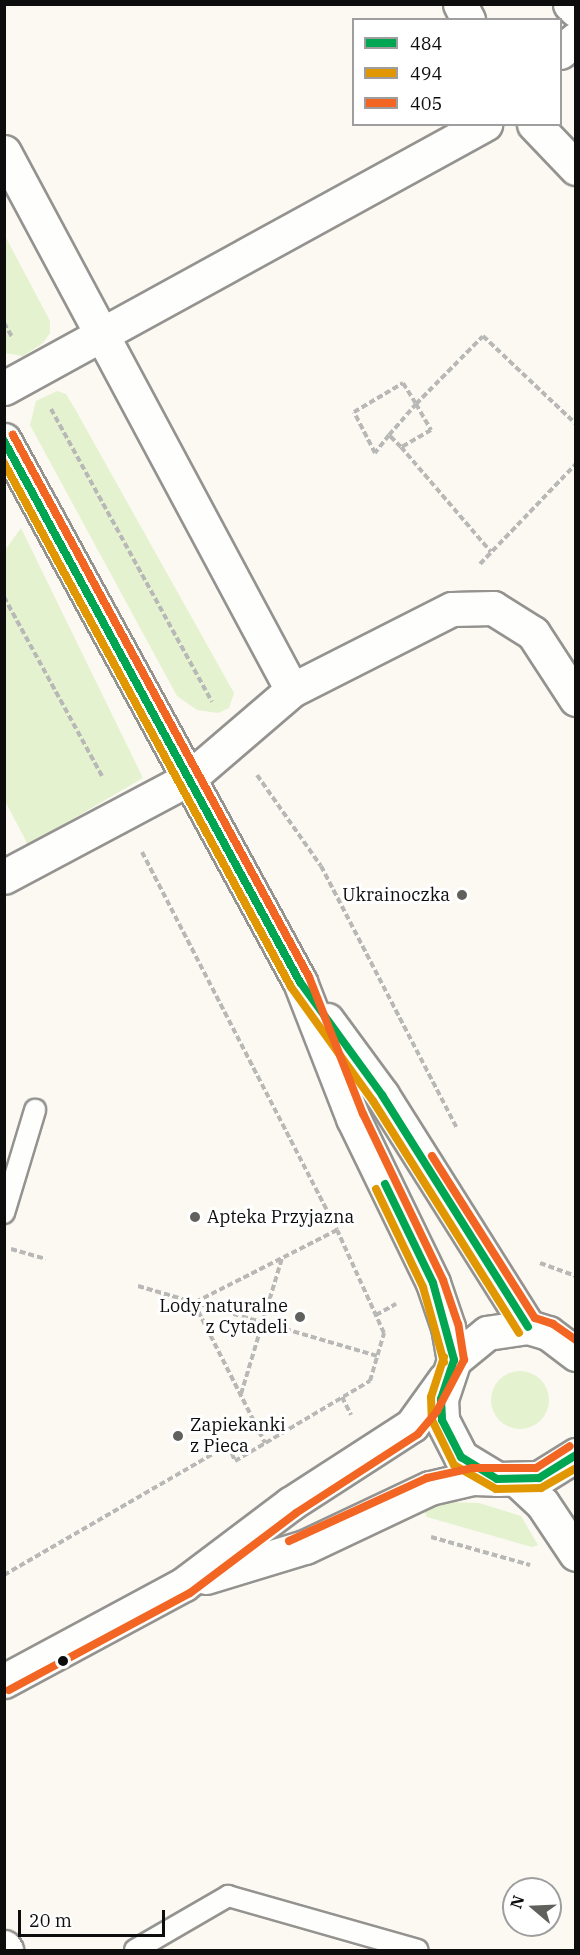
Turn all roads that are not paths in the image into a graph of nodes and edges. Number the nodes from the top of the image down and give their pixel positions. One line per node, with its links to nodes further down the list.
1 (460, 4): 4 (street)
2 (570, 4): 3 (street)
3 (576, 10)
4 (467, 18)
5 (576, 39): 6 (street)
6 (562, 51)
7 (481, 126): 11 (street)
8 (536, 126): 10 (street)
9 (4, 152): 11 (street)
10 (576, 168)
11 (103, 336): 12 (street); 14 (street)
12 (18, 381)
13 (4, 440): 16 (street)
14 (292, 690): 15 (street); 16 (street)
15 (576, 699)
16 (188, 779): 17 (street); 18 (street)
17 (4, 877)
18 (300, 982): 21 (street); 23 (street)
19 (35, 1110): 20 (lane)
20 (4, 1213)
21 (550, 1331): 22 (street); 23 (street)
22 (576, 1354)
23 (449, 1369): 25 (street); 27 (street)
24 (576, 1455): 25 (street)
25 (508, 1480): 26 (street); 27 (street)
26 (576, 1554)
27 (184, 1584): 28 (street)
28 (4, 1681)
29 (135, 1950): 30 (lane)
30 (417, 1950)

